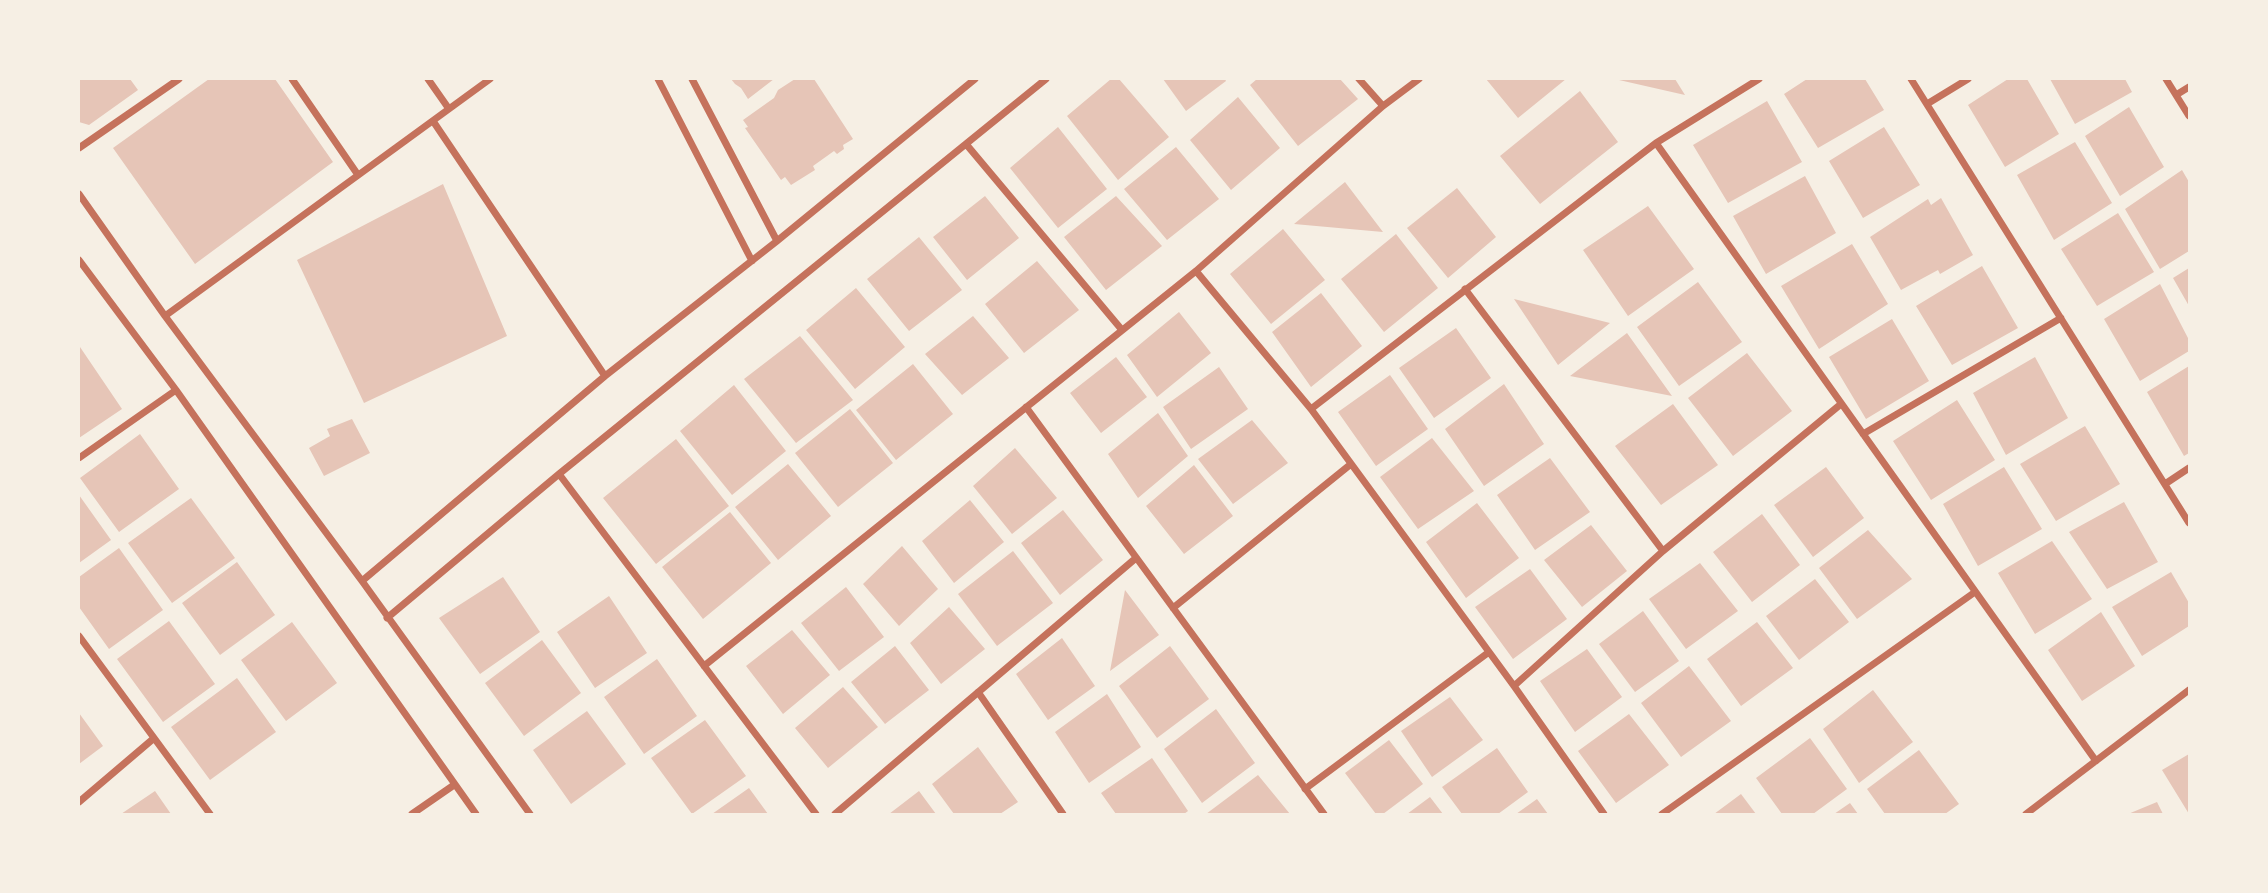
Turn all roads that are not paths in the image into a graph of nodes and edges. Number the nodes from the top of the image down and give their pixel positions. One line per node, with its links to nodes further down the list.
1 (292, 79): 25 (street)
2 (428, 79): 19 (street)
3 (490, 79): 19 (street)
4 (657, 79): 29 (street)
5 (692, 79): 27 (street)
6 (975, 79): 27 (street)
7 (1046, 79): 23 (street)
8 (1359, 79): 18 (street)
9 (1419, 79): 18 (street)
10 (1759, 79): 22 (street)
11 (1911, 79): 17 (street)
12 (1968, 79): 17 (street)
13 (2166, 79): 16 (street)
14 (173, 80): 24 (street)
15 (2189, 87): 16 (street)
16 (2176, 95): 20 (street)
17 (1927, 104): 33 (street)
18 (1383, 106): 30 (street)
19 (449, 109): 21 (street)
20 (2189, 116)
21 (433, 121): 25 (street); 35 (street)
22 (1656, 143): 31 (street); 37 (street)
23 (965, 144): 34 (street); 44 (street)
24 (79, 148)
25 (358, 175): 32 (street)
26 (79, 194): 32 (street)
27 (777, 241): 29 (street)
28 (79, 260): 36 (street)
29 (752, 261): 35 (street)
30 (1196, 271): 34 (street); 39 (street)
31 (1465, 289): 39 (street); 47 (street)
32 (165, 316): 49 (street)
33 (2061, 318): 40 (street); 45 (street)
34 (1122, 330): 38 (street)
35 (605, 376): 49 (street)
36 (176, 390): 41 (street); 61 (street)
37 (1841, 404): 40 (street); 47 (street)
38 (1026, 407): 48 (street); 55 (street)
39 (1311, 409): 42 (street)
40 (1863, 433): 50 (street)
41 (79, 458)
42 (1351, 464): 51 (street); 54 (street)
43 (2189, 468): 45 (street)
44 (559, 474): 52 (street); 55 (street)
45 (2165, 484): 46 (street)
46 (2189, 523)
47 (1663, 551): 56 (street)
48 (1136, 558): 51 (street); 58 (street)
49 (362, 581): 52 (street)
50 (1975, 592): 60 (street); 73 (street)
51 (1173, 608): 62 (street)
52 (387, 618): 67 (street)
53 (79, 636): 59 (street)
54 (1489, 652): 56 (street); 62 (street)
55 (704, 666): 68 (street)
56 (1514, 686): 72 (street)
57 (2189, 690): 60 (street)
58 (978, 692): 69 (street); 70 (street)
59 (153, 739): 63 (street); 64 (street)
60 (2096, 761): 74 (street)
61 (454, 785): 65 (street); 66 (street)
62 (1305, 789): 71 (street)
63 (79, 802)
64 (210, 814)
65 (412, 814)
66 (475, 814)
67 (530, 814)
68 (816, 814)
69 (835, 814)
70 (1063, 814)
71 (1324, 814)
72 (1604, 814)
73 (1662, 814)
74 (2026, 814)

